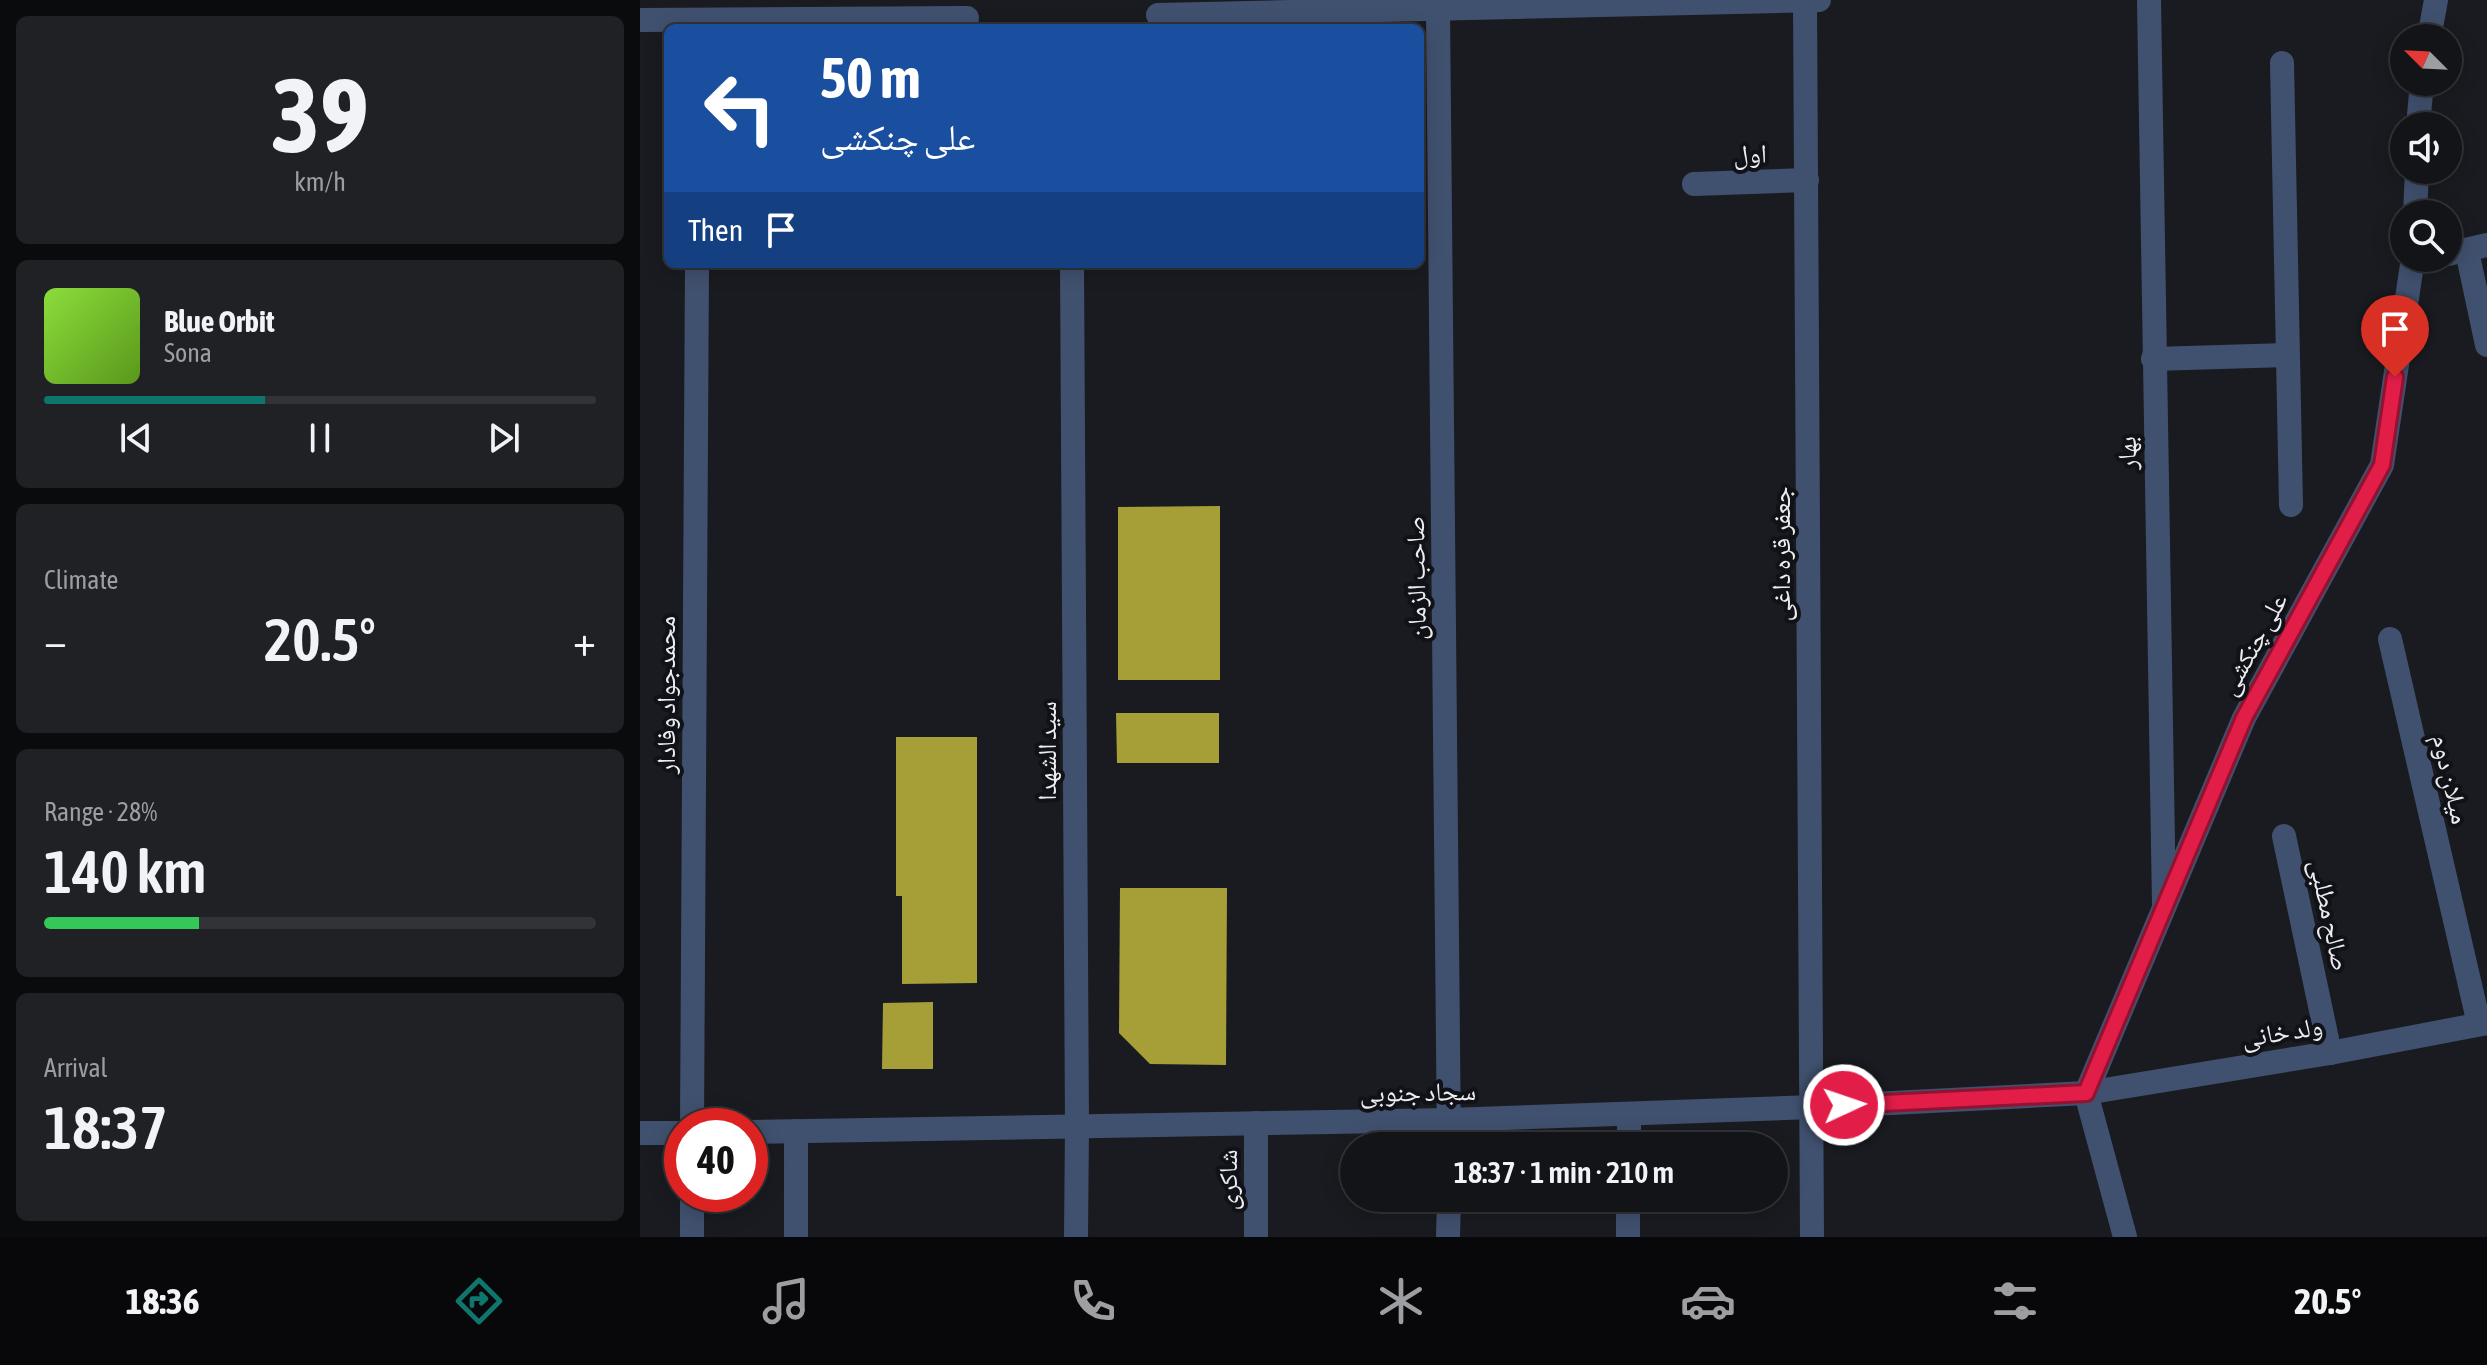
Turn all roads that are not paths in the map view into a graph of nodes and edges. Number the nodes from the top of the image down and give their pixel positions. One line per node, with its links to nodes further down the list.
1 (1805, 0): 2 (street); 5 (street); 14 (street, جعفر قره داغی)
2 (1819, 0)
3 (2149, 0): 22 (street, بهار)
4 (2436, 0): 12 (street)
5 (1556, 3): 7 (street)
6 (1380, 5): 7 (street); 8 (street)
7 (1438, 10): 33 (street, صاحب الزمان)
8 (1157, 14)
9 (968, 15): 10 (street)
10 (698, 16): 11 (street)
11 (640, 20)
12 (2432, 24)
13 (2282, 63): 21 (street)
14 (1807, 180): 15 (street, اول); 30 (street, جعفر قره داغی)
15 (1694, 184)
16 (2467, 250): 20 (street)
17 (697, 268): 31 (street, محمدجواد وفادار)
18 (1072, 268): 35 (street, سید الشهدا)
19 (2414, 272): 26 (street, علی چنکشی)
20 (2487, 345)
21 (2287, 355): 22 (street); 23 (street)
22 (2153, 359): 26 (street, بهار)
23 (2291, 505)
24 (2390, 639): 27 (street, میلان دوم)
25 (2284, 836): 28 (street, صالح مطلبی)
26 (2164, 905): 29 (street, علی چنکشی)
27 (2483, 1023): 28 (street, ولد خانی)
28 (2330, 1053): 29 (street, ولد خانی)
29 (2086, 1093): 30 (street, سجاد جنوبی); 52 (street)
30 (1813, 1107): 32 (street, سجاد جنوبی); 51 (street, جعفر قره داغی)
31 (692, 1108)
32 (1629, 1114): 33 (street, سجاد جنوبی); 39 (street)
33 (1449, 1120): 34 (street, سجاد جنوبی); 38 (street, صاحب الزمان)
34 (1256, 1123): 35 (street, سجاد جنوبی); 48 (street, شاکری)
35 (1077, 1126): 36 (street, سجاد جنوبی); 47 (street, سید الشهدا)
36 (796, 1131): 37 (street, سجاد جنوبی); 46 (street)
37 (768, 1132)
38 (1449, 1132)
39 (1629, 1132)
40 (640, 1133): 41 (street)
41 (664, 1133)
42 (692, 1212): 45 (street)
43 (1449, 1212): 49 (street)
44 (1628, 1212): 50 (street)
45 (692, 1237)
46 (796, 1237)
47 (1076, 1237)
48 (1256, 1237)
49 (1448, 1237)
50 (1628, 1237)
51 (1812, 1237)
52 (2125, 1237)

